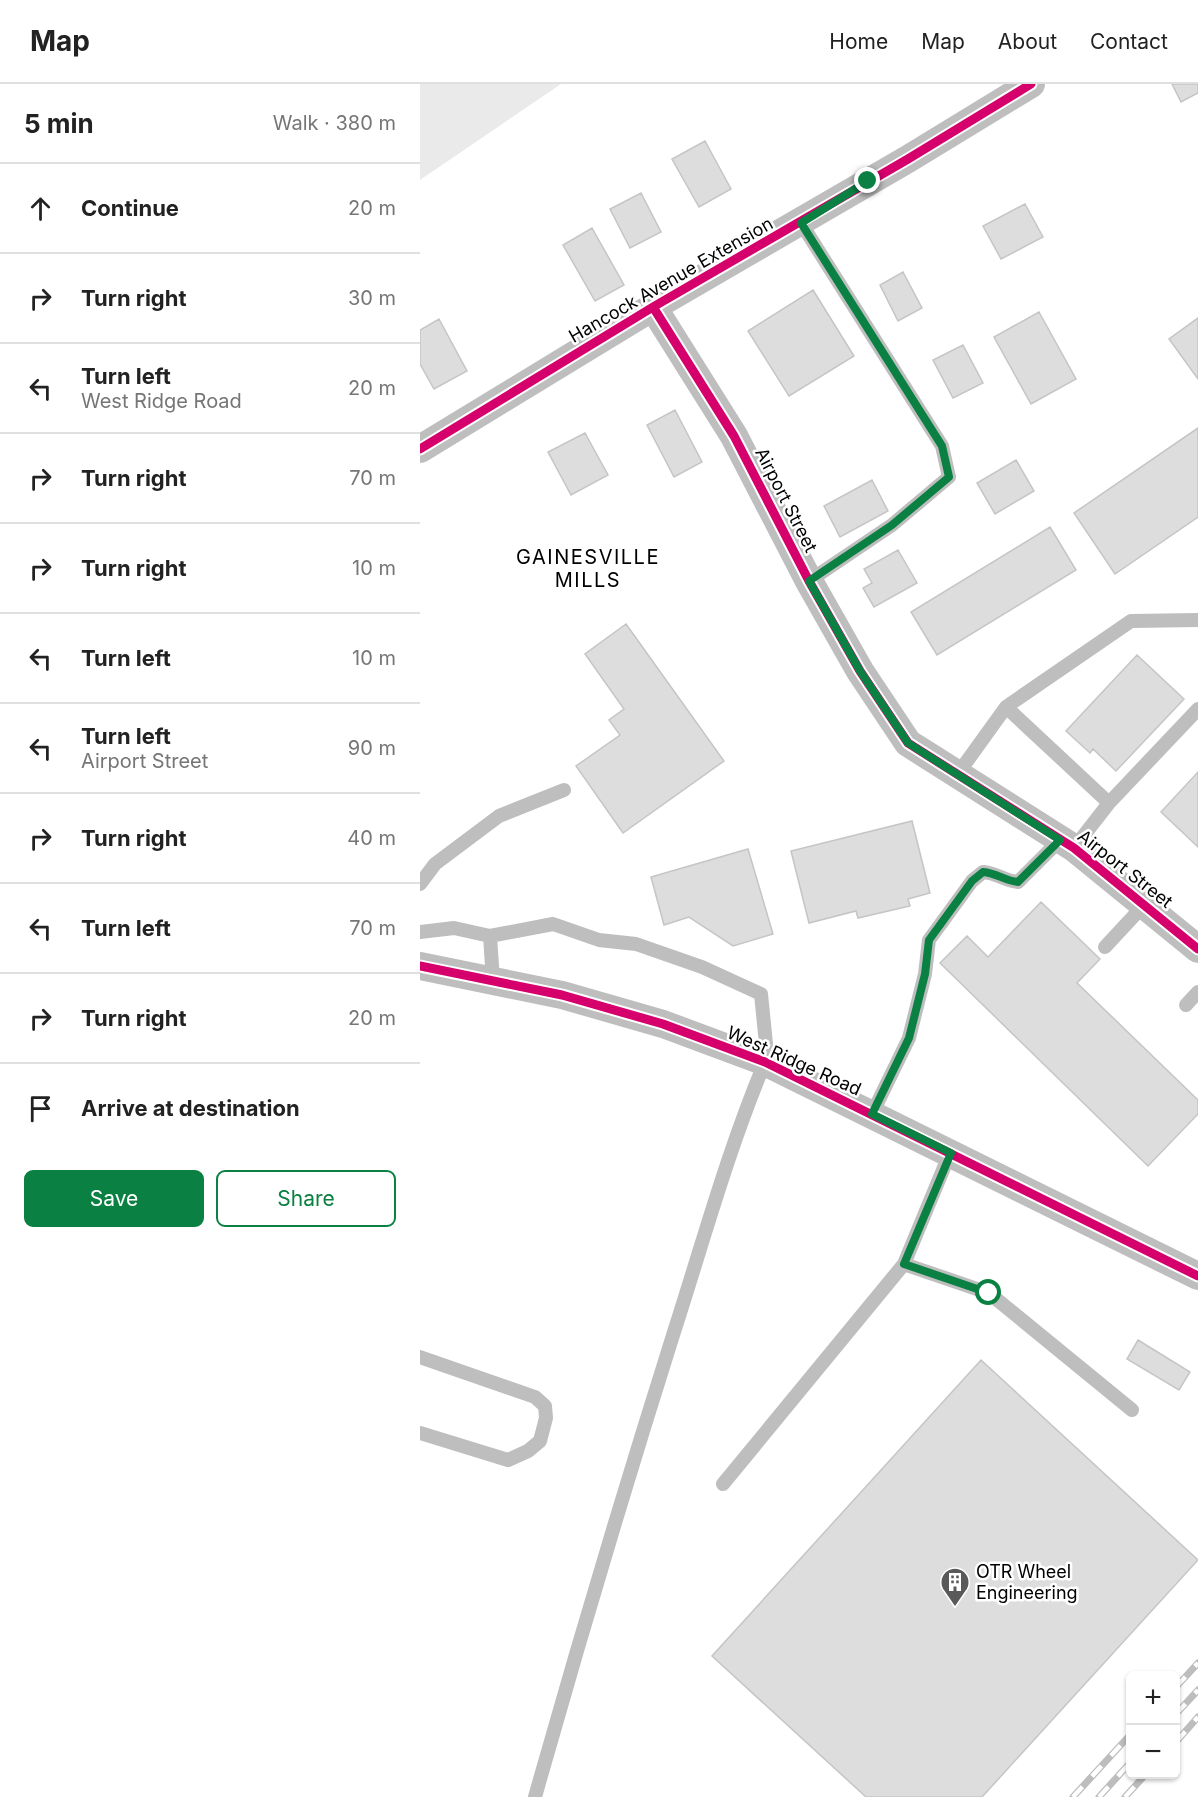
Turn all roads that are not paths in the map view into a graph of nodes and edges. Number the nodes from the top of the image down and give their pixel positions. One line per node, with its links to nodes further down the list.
1 (1031, 84): 2 (street, Hancock Avenue Extension)
2 (801, 223): 3 (street, Hancock Avenue Extension); 5 (lane)
3 (653, 308): 4 (street, Hancock Avenue Extension); 5 (street, Airport Street)
4 (420, 449)
5 (809, 581): 9 (street, Airport Street)
6 (1198, 620): 7 (lane)
7 (1006, 707): 9 (lane); 11 (lane)
8 (1198, 709): 11 (lane)
9 (957, 775): 12 (street, Airport Street)
10 (564, 790): 13 (lane)
11 (1109, 803): 12 (lane)
12 (1067, 844): 14 (street, Airport Street); 24 (lane)
13 (420, 884)
14 (1144, 905): 17 (lane); 18 (street, Airport Street)
15 (420, 932): 16 (lane)
16 (490, 936): 20 (lane); 23 (lane)
17 (1105, 947)
18 (1198, 949)
19 (420, 966): 20 (street, West Ridge Road)
20 (493, 981): 23 (street, West Ridge Road)
21 (1198, 992): 22 (lane)
22 (1186, 1005)
23 (767, 1063): 24 (street, West Ridge Road); 32 (lane)
24 (872, 1114): 25 (street, West Ridge Road)
25 (951, 1153): 26 (lane); 27 (street, West Ridge Road)
26 (904, 1264): 29 (lane); 31 (lane)
27 (1198, 1276)
28 (420, 1357): 30 (lane)
29 (1132, 1410)
30 (420, 1433)
31 (723, 1484)
32 (535, 1797)

